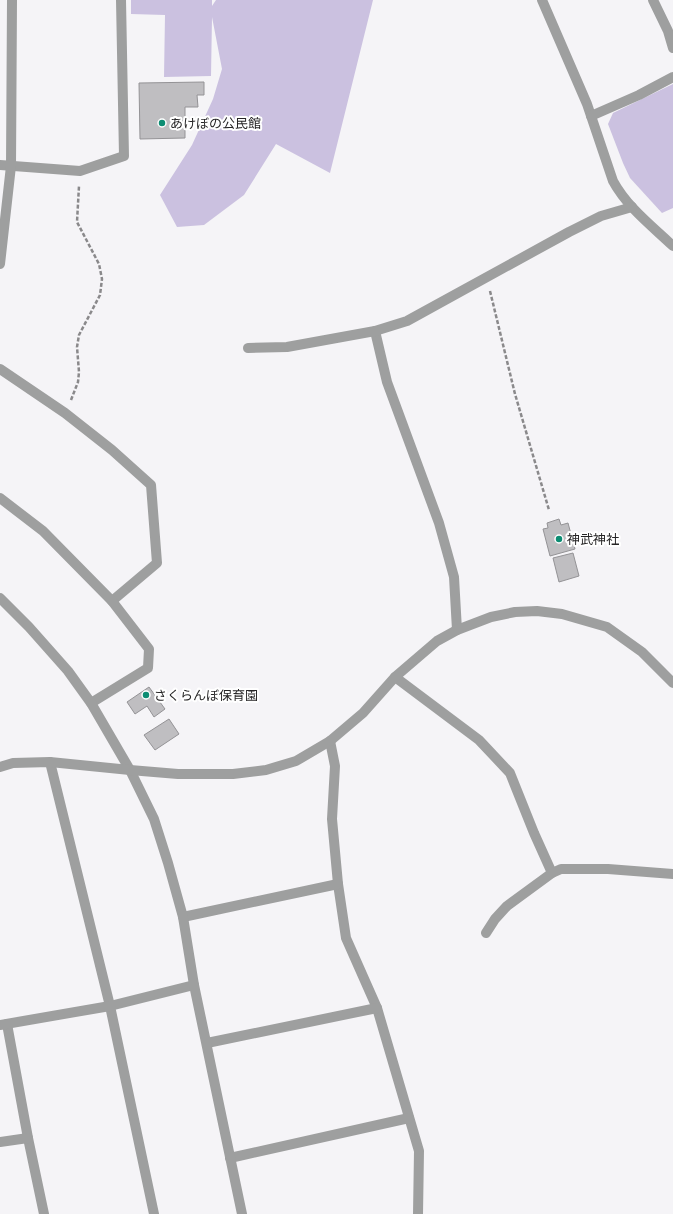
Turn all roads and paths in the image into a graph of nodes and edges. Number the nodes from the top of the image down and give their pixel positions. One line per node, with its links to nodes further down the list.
1 (12, 0): 9 (street)
2 (121, 0): 10 (street)
3 (542, 0): 7 (street)
4 (653, 0): 5 (street)
5 (673, 48)
6 (673, 77): 7 (street)
7 (591, 116): 11 (street)
8 (0, 165): 9 (street)
9 (11, 166): 10 (street); 13 (street)
10 (80, 171): 18 (path)
11 (632, 207): 12 (street); 14 (street)
12 (673, 246)
13 (0, 264)
14 (487, 277): 15 (street); 20 (path)
15 (375, 331): 16 (street); 23 (street)
16 (248, 348)
17 (0, 369): 18 (street)
18 (65, 413): 22 (street)
19 (0, 498): 22 (street)
20 (549, 510)
21 (0, 598): 26 (street)
22 (112, 601): 26 (street)
23 (457, 630): 24 (street); 25 (street)
24 (394, 678): 27 (street); 31 (street)
25 (673, 683)
26 (91, 703): 30 (street)
27 (330, 741): 30 (street); 33 (street)
28 (50, 762): 29 (street); 30 (street); 37 (street)
29 (0, 767)
30 (130, 770): 34 (street)
31 (552, 873): 32 (street); 35 (street)
32 (673, 874)
33 (338, 884): 34 (street); 38 (street)
34 (183, 917): 36 (street)
35 (486, 932)
36 (194, 985): 37 (street); 40 (street)
37 (110, 1006): 39 (street); 46 (street)
38 (377, 1008): 40 (street); 41 (street)
39 (3, 1025): 42 (street)
40 (207, 1044): 44 (street)
41 (409, 1118): 44 (street); 48 (street)
42 (28, 1138): 43 (street); 45 (street)
43 (0, 1142)
44 (230, 1158): 47 (street)
45 (44, 1214)
46 (154, 1214)
47 (242, 1214)
48 (418, 1214)

